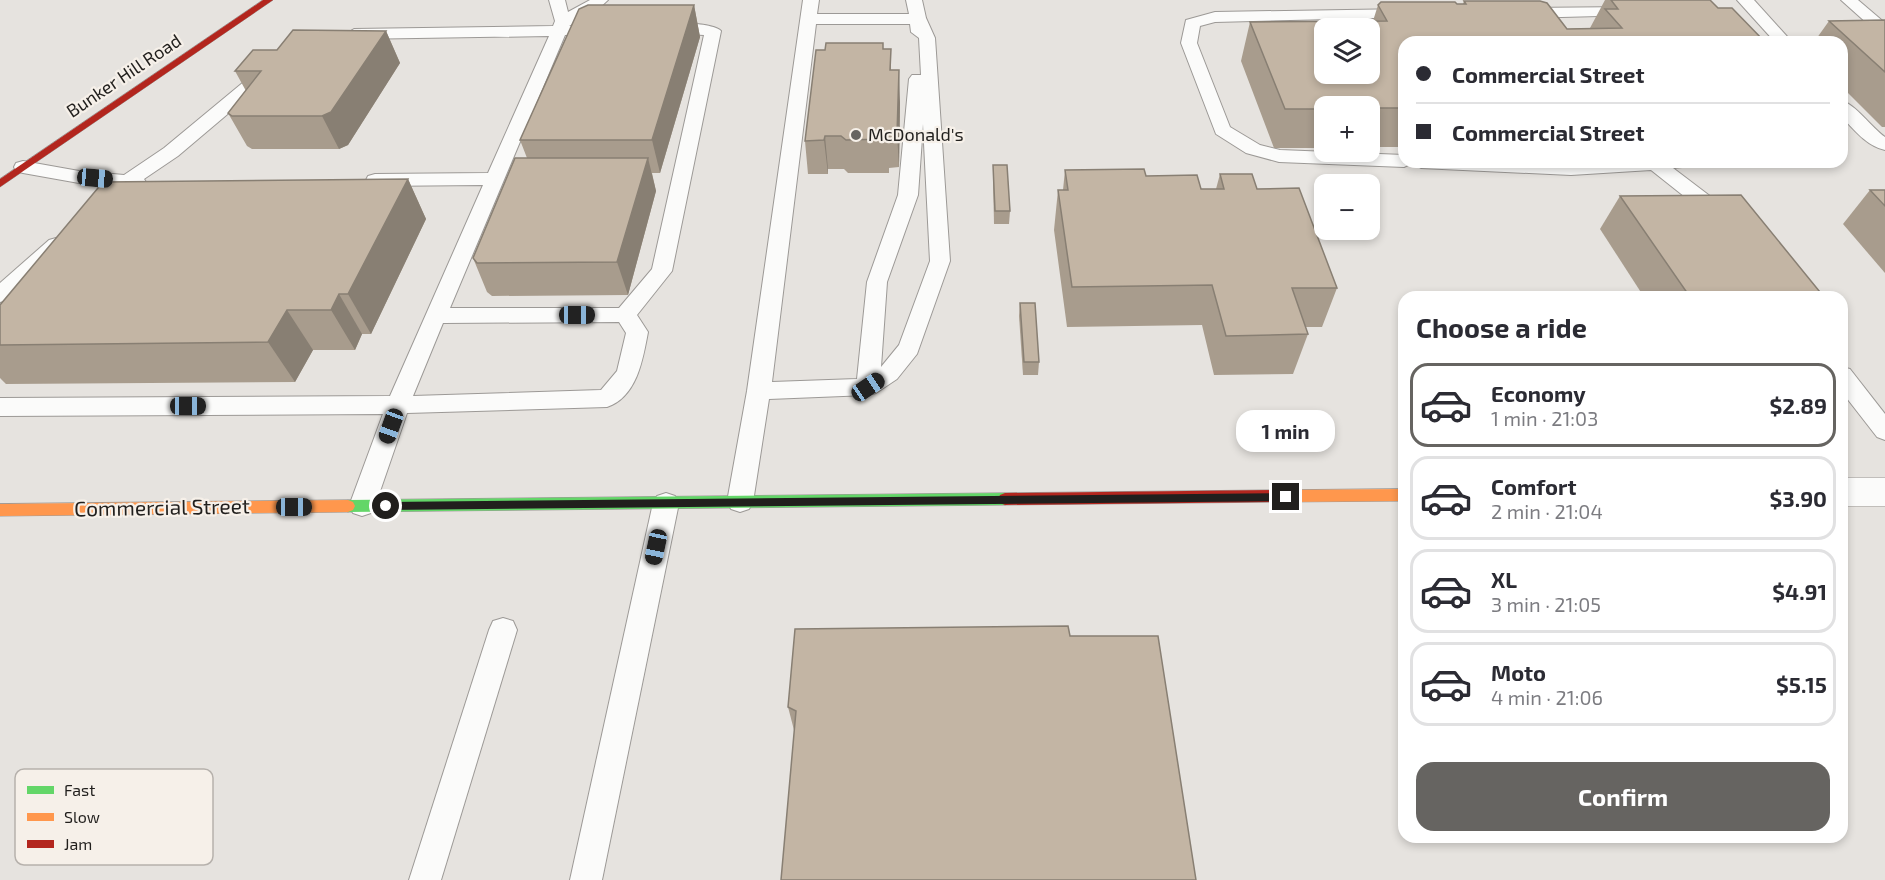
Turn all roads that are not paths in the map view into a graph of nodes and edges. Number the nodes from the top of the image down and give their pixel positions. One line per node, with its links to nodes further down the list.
1 (269, 0): 23 (street, Bunker Hill Road)
2 (557, 0): 12 (lane)
3 (600, 0): 12 (lane)
4 (1745, 0): 18 (lane)
5 (1849, 0): 16 (lane)
6 (809, 10): 7 (lane); 40 (lane)
7 (916, 10): 39 (lane); 39 (lane)
8 (1507, 11): 10 (lane)
9 (1647, 12): 10 (lane)
10 (1541, 13): 13 (lane)
11 (1430, 14): 22 (lane)
12 (561, 26): 15 (lane); 17 (lane); 27 (lane)
13 (1552, 27)
14 (647, 29): 36 (lane)
15 (625, 30)
16 (1885, 31)
17 (333, 34)
18 (1778, 36)
19 (284, 59): 28 (lane)
20 (1848, 112): 21 (lane)
21 (1885, 145)
22 (1398, 161)
23 (23, 167): 28 (lane); 31 (street, Bunker Hill Road)
24 (1550, 168): 25 (lane)
25 (1585, 168)
26 (1661, 168): 33 (lane)
27 (494, 179): 29 (lane); 37 (lane)
28 (128, 181): 30 (lane); 32 (lane)
29 (354, 181)
30 (154, 183)
31 (0, 184)
32 (85, 219)
33 (1730, 227)
34 (68, 234): 35 (lane)
35 (0, 296)
36 (625, 315): 37 (lane); 41 (lane)
37 (436, 316): 41 (lane)
38 (1848, 383): 43 (lane)
39 (868, 387): 40 (lane)
40 (759, 391): 47 (lane)
41 (399, 405): 42 (lane); 49 (lane)
42 (0, 407)
43 (1885, 431)
44 (1848, 492): 45 (street)
45 (1885, 492)
46 (1398, 495): 47 (street, Commercial Street)
47 (740, 502): 48 (street, Commercial Street)
48 (666, 503): 49 (street, Commercial Street); 53 (lane)
49 (362, 506): 50 (street, Commercial Street)
50 (0, 510)
51 (503, 630): 52 (lane)
52 (425, 880)
53 (586, 880)

